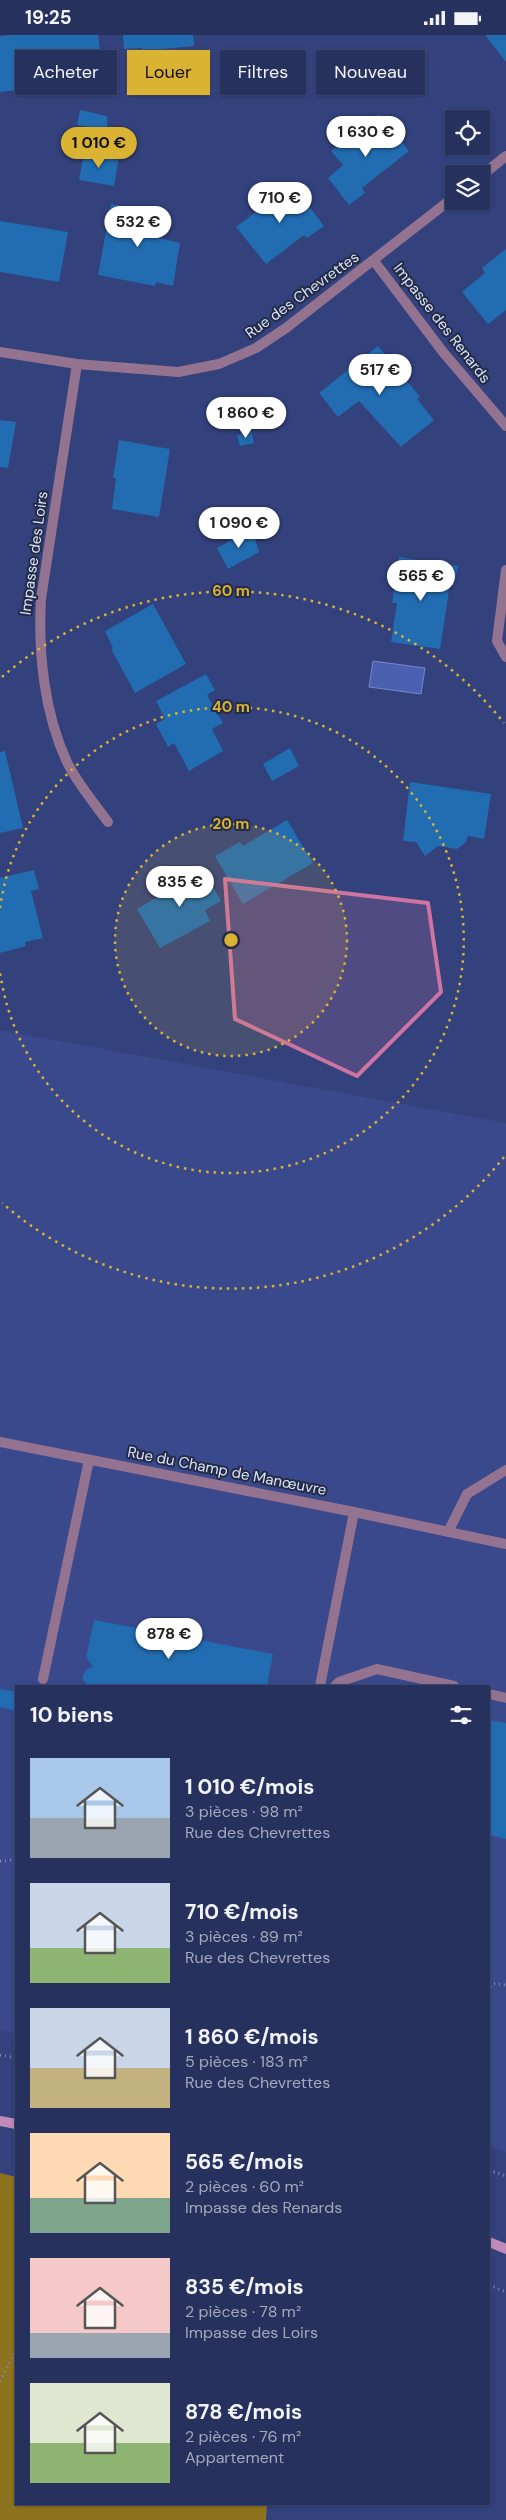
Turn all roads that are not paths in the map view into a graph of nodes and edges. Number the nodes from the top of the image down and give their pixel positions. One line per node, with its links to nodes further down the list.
1 (506, 156): 2 (street)
2 (490, 169)
3 (445, 204): 4 (street, Rue des Chevrettes)
4 (374, 261): 6 (street, Rue des Chevrettes); 7 (street, Impasse des Renards)
5 (0, 353): 6 (street, Rue des Chevrettes)
6 (77, 364): 10 (street, Impasse des Loirs)
7 (506, 426)
8 (506, 570): 9 (street)
9 (506, 657)
10 (108, 822)
11 (0, 1442): 12 (street, Rue du Champ de Manœuvre)
12 (89, 1460): 14 (street, Rue du Champ de Manœuvre); 17 (street)
13 (506, 1470): 15 (street)
14 (354, 1512): 15 (street, Rue du Champ de Manœuvre); 18 (street)
15 (448, 1532): 16 (street, Rue du Champ de Manœuvre)
16 (506, 1544)
17 (44, 1679)
18 (320, 1685)
19 (336, 1685): 20 (street)
20 (449, 1685)
21 (490, 1694): 22 (street)
22 (506, 1698)
23 (0, 2121): 24 (street)
24 (15, 2124)
25 (490, 2242): 26 (street)
26 (506, 2249)

